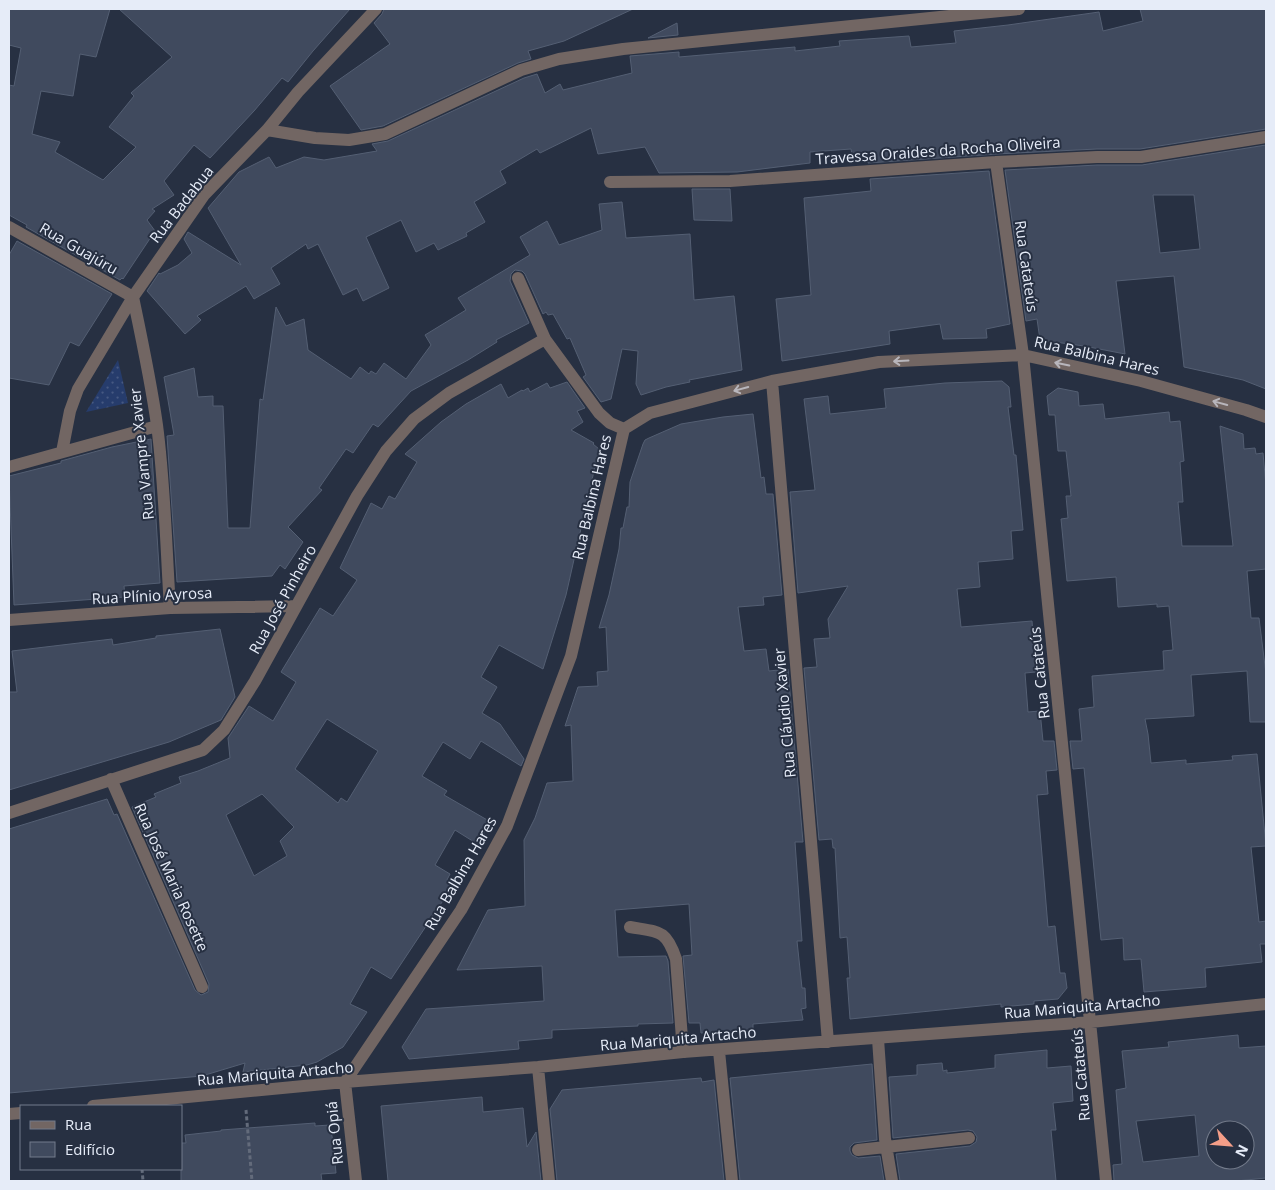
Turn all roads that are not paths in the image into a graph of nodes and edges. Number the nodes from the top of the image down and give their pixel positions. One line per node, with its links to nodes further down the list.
1 (376, 9): 3 (street, Rua Badabua)
2 (1019, 9): 3 (street)
3 (267, 130): 9 (street, Rua Badabua)
4 (1266, 137): 5 (street, Travessa Oraides da Rocha Oliveira)
5 (996, 162): 6 (street, Travessa Oraides da Rocha Oliveira); 11 (street, Rua Catateús)
6 (610, 182)
7 (9, 227): 9 (street, Rua Guajúru)
8 (518, 278): 10 (street)
9 (133, 297): 14 (street, Rua Vampre Xavier); 16 (street, Rua Badabua)
10 (545, 339): 15 (street); 18 (street, Rua José Pinheiro)
11 (1023, 355): 12 (street, Rua Balbina Hares, one-way to 12); 13 (street, Rua Balbina Hares, one-way to 11); 26 (street, Rua Catateús)
12 (772, 380): 15 (street, Rua Balbina Hares, one-way to 15); 28 (street, Rua Cláudio Xavier)
13 (1266, 417)
14 (157, 426): 16 (street); 19 (street, Rua Vampre Xavier)
15 (624, 429): 32 (street, Rua Balbina Hares)
16 (62, 452): 17 (street)
17 (9, 467)
18 (296, 606): 19 (street, Rua Plínio Ayrosa); 21 (street, Rua José Pinheiro)
19 (170, 608): 20 (street, Rua Plínio Ayrosa)
20 (9, 620)
21 (111, 780): 22 (street, Rua José Pinheiro); 24 (street, Rua José Maria Rosette)
22 (9, 813)
23 (630, 927): 30 (street)
24 (202, 987)
25 (1266, 1004): 26 (street, Rua Mariquita Artacho)
26 (1091, 1022): 27 (street, Rua Mariquita Artacho); 41 (street, Rua Catateús)
27 (878, 1039): 28 (street, Rua Mariquita Artacho); 35 (street)
28 (828, 1042): 29 (street, Rua Mariquita Artacho)
29 (719, 1051): 30 (street, Rua Mariquita Artacho); 39 (street)
30 (683, 1052): 31 (street, Rua Mariquita Artacho)
31 (538, 1067): 32 (street, Rua Mariquita Artacho); 38 (street)
32 (345, 1082): 33 (street, Rua Mariquita Artacho); 37 (street, Rua Opiá)
33 (104, 1105)
34 (969, 1138): 35 (street)
35 (887, 1147): 36 (street); 40 (street)
36 (858, 1150)
37 (356, 1181)
38 (549, 1181)
39 (732, 1181)
40 (892, 1181)
41 (1106, 1181)

